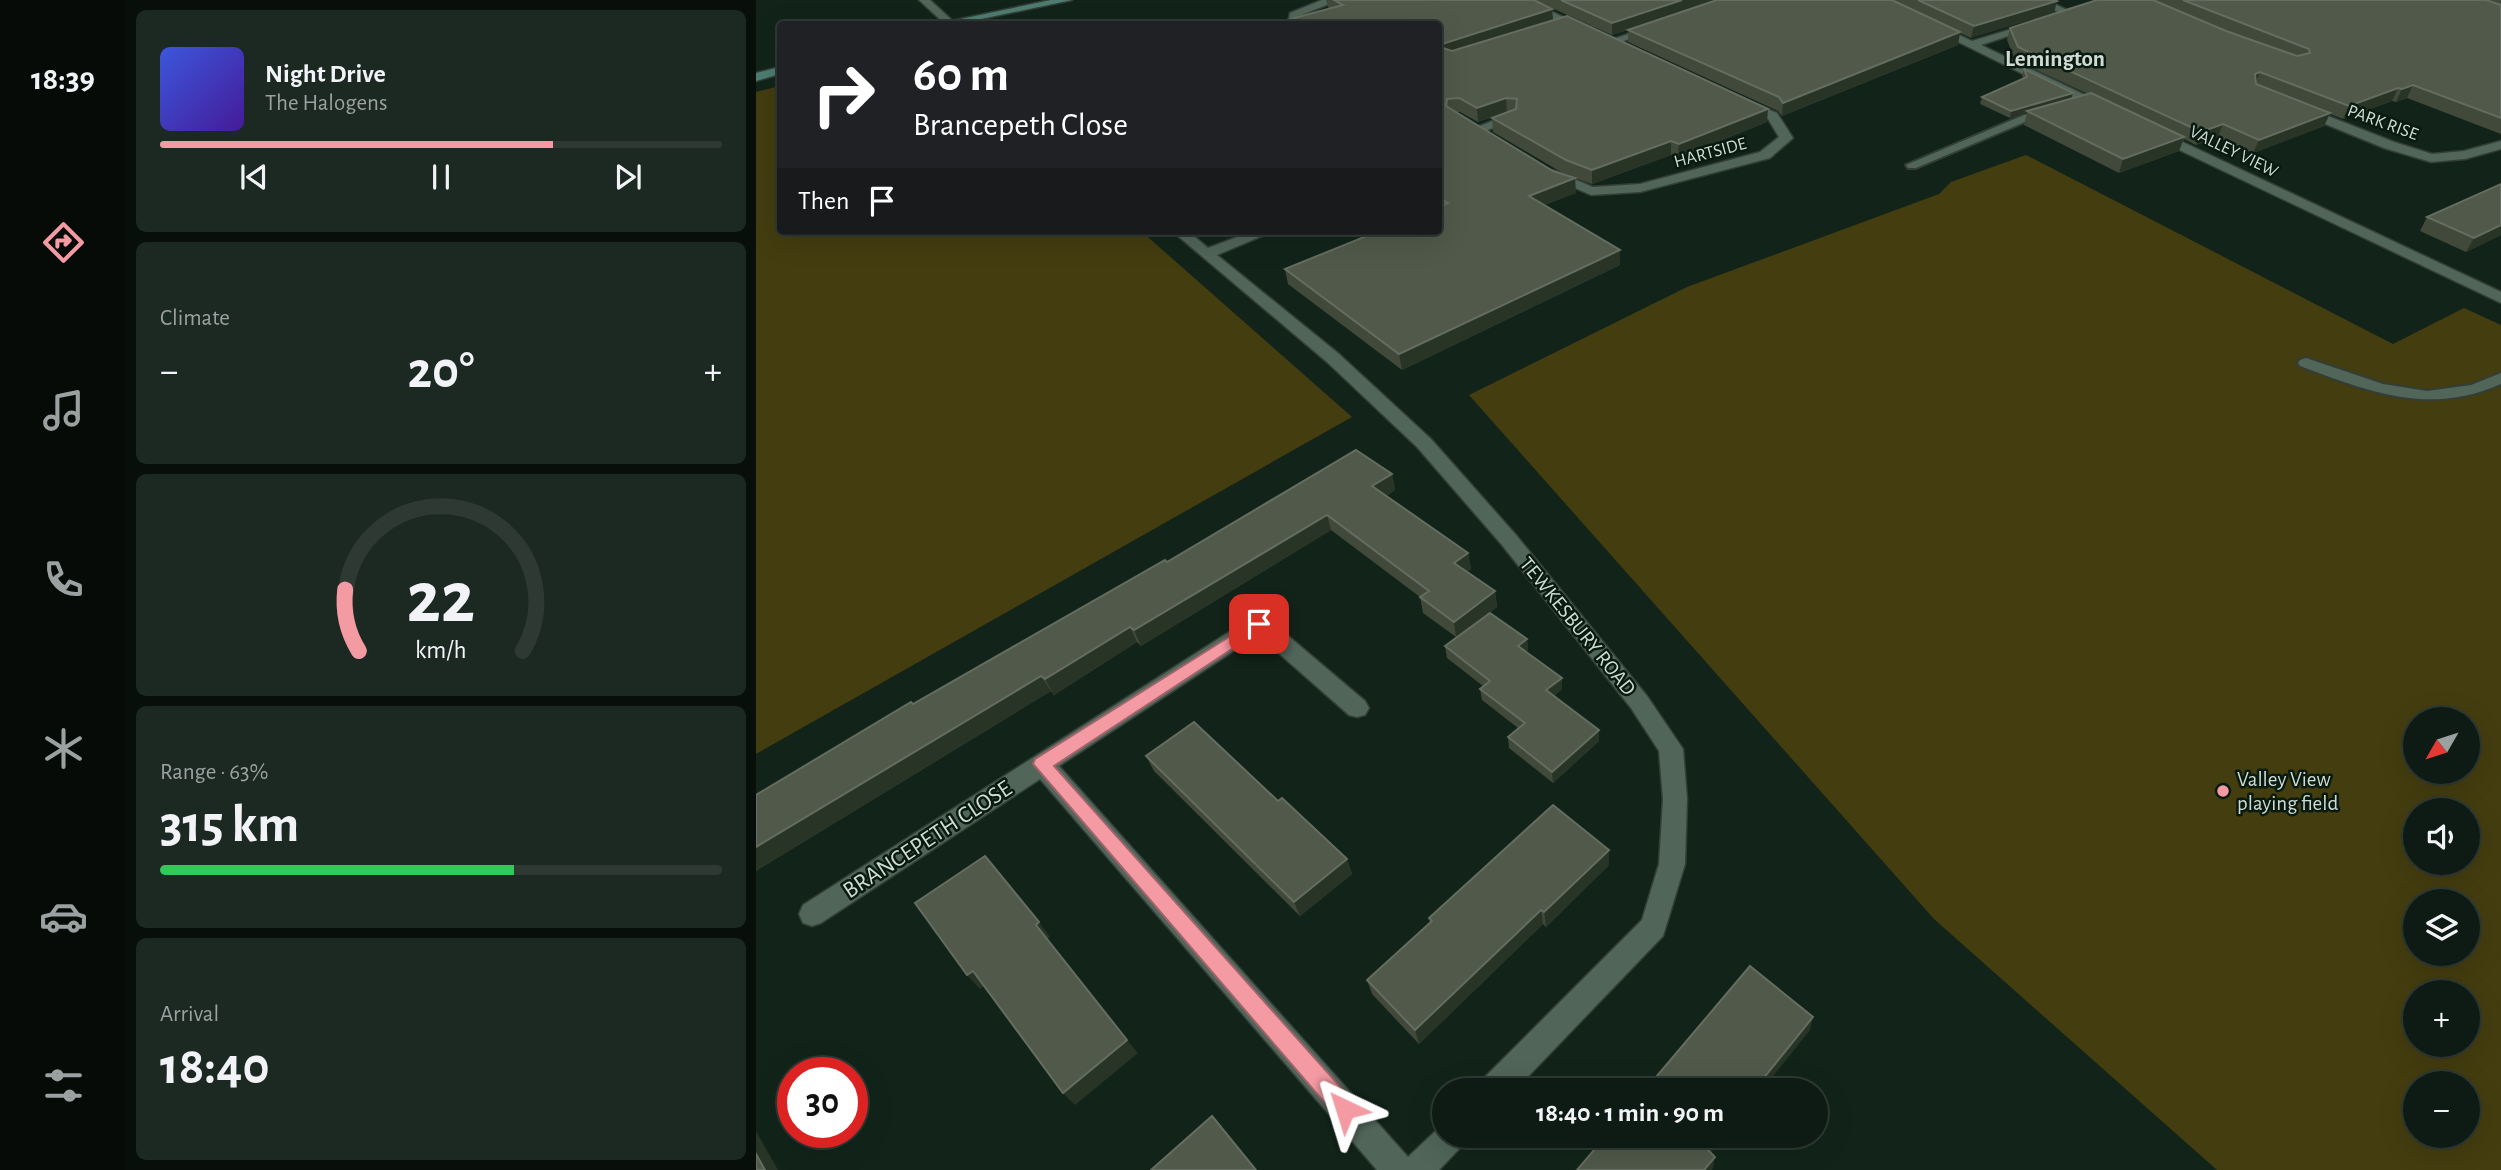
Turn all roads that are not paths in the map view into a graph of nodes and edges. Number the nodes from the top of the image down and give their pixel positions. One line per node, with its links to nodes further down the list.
1 (924, 0): 7 (street)
2 (1067, 0): 8 (street)
3 (1335, 0): 9 (street)
4 (1519, 0): 13 (street)
5 (2037, 0): 6 (street)
6 (2058, 18)
7 (944, 21)
8 (959, 21)
9 (1293, 21)
10 (1921, 21): 14 (street)
11 (2046, 22): 14 (street)
12 (1668, 23): 13 (street)
13 (1611, 42): 15 (street)
14 (1971, 45): 19 (street)
15 (1636, 53)
16 (777, 72): 17 (street)
17 (756, 77)
18 (1735, 99): 27 (street, HARTSIDE)
19 (2088, 101): 21 (street); 26 (lane)
20 (2292, 106): 25 (street, PARK RISE)
21 (2112, 113)
22 (1512, 117): 24 (street)
23 (2137, 124): 32 (street, VALLEY VIEW)
24 (1477, 130)
25 (2501, 145)
26 (1912, 165)
27 (1536, 166)
28 (1184, 235): 30 (street, TEWKESBURY ROAD)
29 (1256, 235): 30 (street)
30 (1208, 253): 39 (street, TEWKESBURY ROAD)
31 (2501, 279): 32 (street)
32 (2481, 289): 33 (street, VALLEY VIEW)
33 (2501, 298)
34 (2306, 363): 35 (lane)
35 (2501, 378)
36 (1357, 708): 37 (street, BRANCEPETH CLOSE)
37 (1042, 764): 38 (street, BRANCEPETH CLOSE); 41 (street)
38 (812, 914)
39 (1506, 1078)
40 (1438, 1148): 42 (street)
41 (1398, 1170)
42 (1417, 1170)

